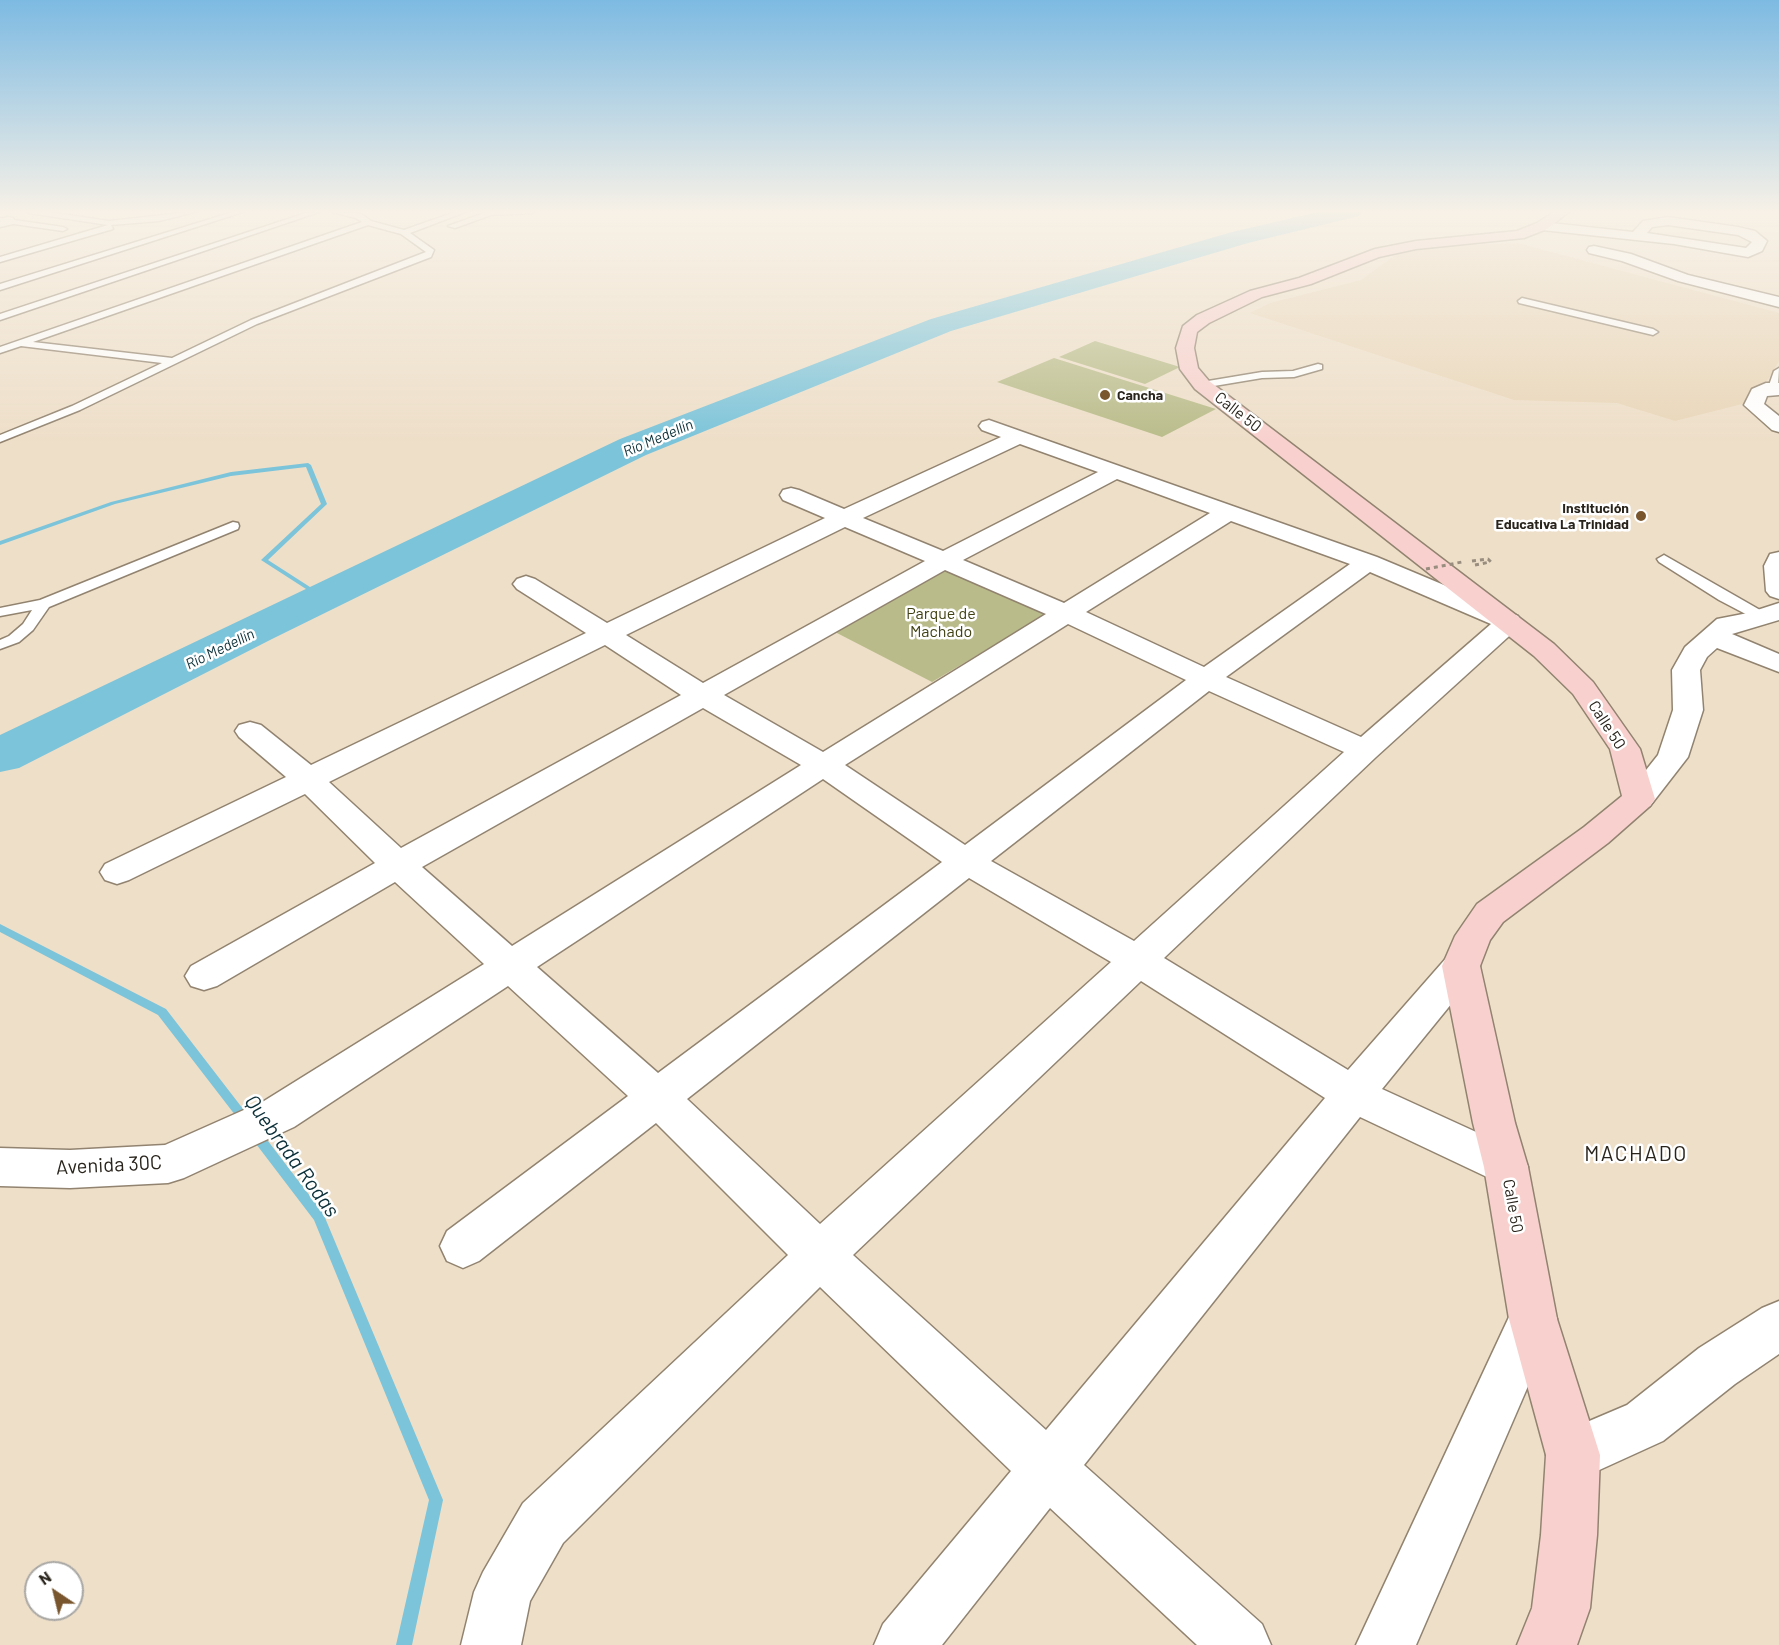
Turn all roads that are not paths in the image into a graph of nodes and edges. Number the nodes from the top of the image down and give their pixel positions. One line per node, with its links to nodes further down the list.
1 (88, 288): 8 (lane)
2 (180, 288): 10 (lane)
3 (343, 288): 12 (lane)
4 (1279, 288): 15 (main road, Calle 50)
5 (1722, 288): 7 (street)
6 (1522, 301): 9 (lane)
7 (1779, 302)
8 (0, 317)
9 (1653, 333)
10 (20, 343): 11 (lane); 12 (lane)
11 (0, 350)
12 (174, 361): 19 (lane)
13 (1317, 367): 15 (lane)
14 (1777, 383): 17 (street)
15 (1202, 385): 35 (main road, Calle 50)
16 (989, 426): 18 (street)
17 (1779, 426)
18 (1018, 436): 20 (street); 23 (street)
19 (0, 439)
20 (1117, 471): 22 (street); 27 (street)
21 (791, 495): 23 (street)
22 (1230, 511): 28 (street); 33 (street, Avenida 30C)
23 (847, 517): 27 (street); 36 (street)
24 (233, 526): 31 (lane)
25 (1664, 559): 34 (lane)
26 (1779, 559): 30 (street)
27 (945, 560): 33 (street); 41 (street)
28 (1368, 562): 35 (street); 40 (street)
29 (526, 584): 36 (street)
30 (1779, 591)
31 (44, 604): 32 (lane); 38 (lane)
32 (0, 612)
33 (1068, 614): 40 (street); 44 (street, Avenida 30C)
34 (1770, 614): 37 (street)
35 (1509, 622): 43 (street); 46 (main road, Calle 50)
36 (605, 636): 41 (street); 45 (street)
37 (1715, 637): 39 (street); 46 (street)
38 (0, 645)
39 (1779, 664)
40 (1206, 680): 43 (street); 47 (street)
41 (702, 695): 44 (street); 48 (street)
42 (250, 731): 45 (street)
43 (1365, 750): 50 (street)
44 (823, 765): 47 (street); 51 (street, Avenida 30C)
45 (308, 779): 48 (street); 49 (street)
46 (1639, 798): 52 (main road)
47 (967, 862): 50 (street); 55 (street)
48 (398, 865): 51 (street); 53 (street)
49 (117, 872)
50 (1137, 960): 54 (street); 59 (street)
51 (511, 965): 55 (street); 56 (street, Avenida 30C)
52 (1461, 966): 54 (street); 57 (main road, Calle 50)
53 (204, 976)
54 (1353, 1094): 57 (street); 63 (street)
55 (658, 1098): 58 (street); 59 (street)
56 (0, 1167)
57 (1506, 1167): 60 (main road, Calle 50)
58 (462, 1246)
59 (820, 1255): 63 (street); 64 (street)
60 (1533, 1319): 62 (main road, Calle 50); 67 (street)
61 (1779, 1324): 62 (street)
62 (1573, 1455): 68 (main road, Calle 50)
63 (1048, 1469): 65 (street); 66 (street)
64 (491, 1645)
65 (904, 1645)
66 (1241, 1645)
67 (1386, 1645)
68 (1547, 1645)

